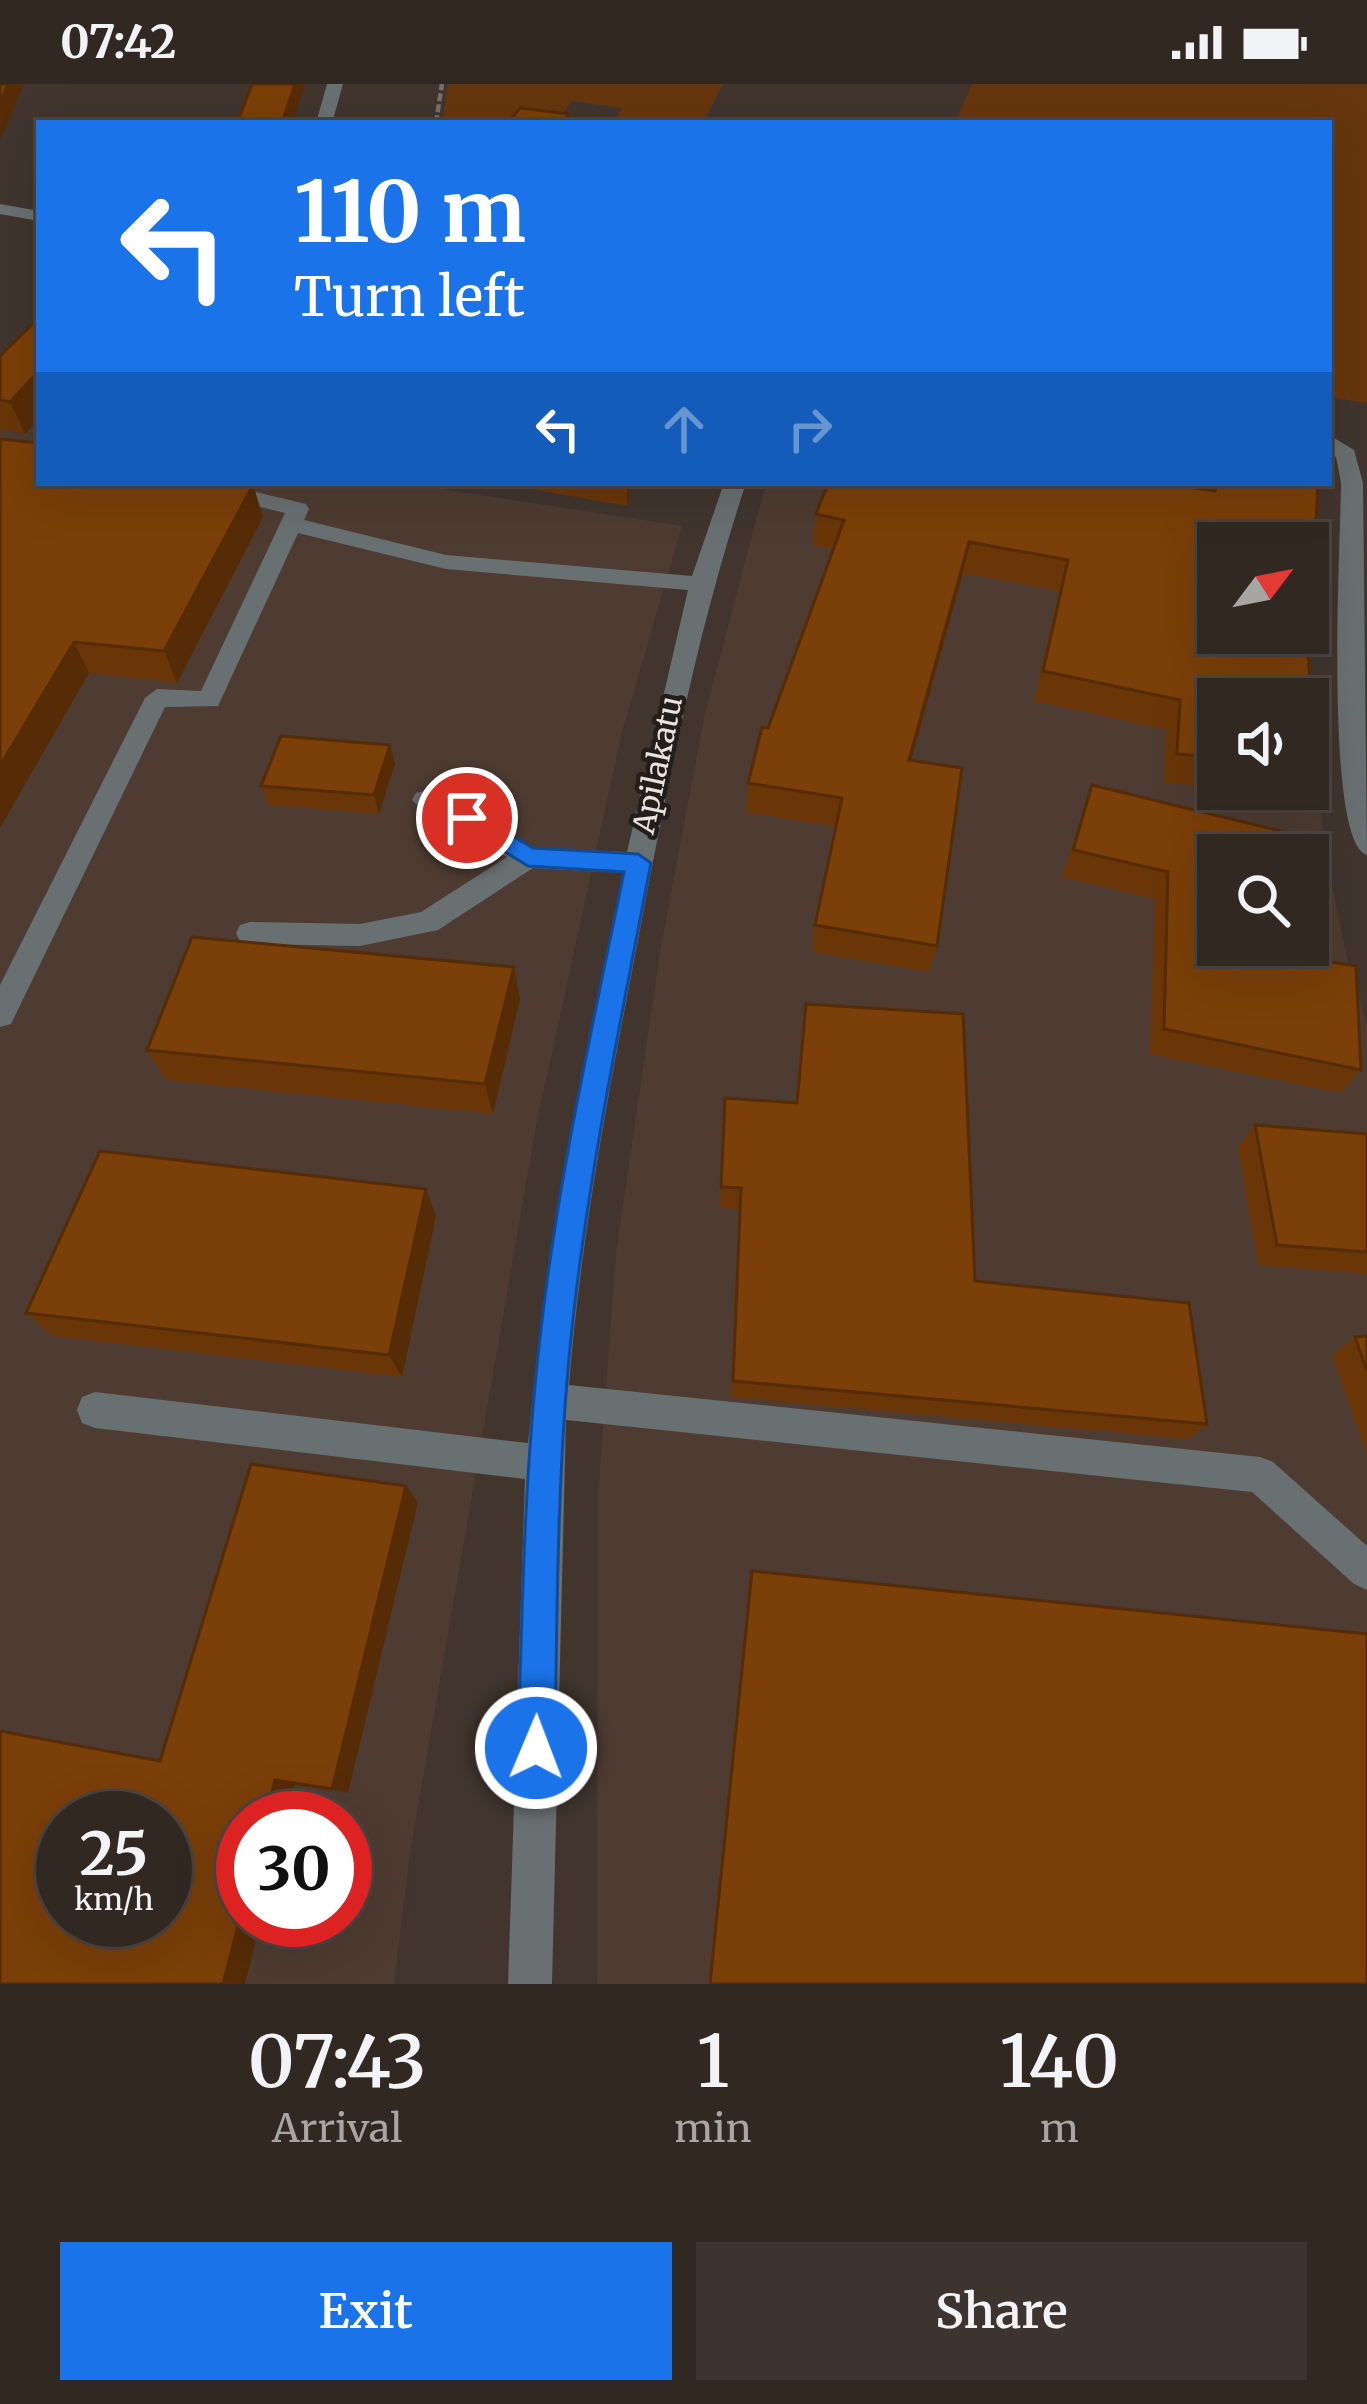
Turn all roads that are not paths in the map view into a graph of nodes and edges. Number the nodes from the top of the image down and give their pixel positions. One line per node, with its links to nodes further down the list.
1 (335, 84): 2 (street)
2 (325, 120)
3 (0, 209): 4 (street)
4 (36, 215)
5 (1332, 443): 11 (street)
6 (203, 486): 8 (street)
7 (734, 486): 9 (street, Apilakatu)
8 (292, 524): 9 (street); 15 (street)
9 (701, 584): 13 (street, Apilakatu)
10 (425, 800): 12 (street)
11 (1367, 845)
12 (528, 857): 13 (street); 14 (street)
13 (638, 863): 16 (street, Apilakatu)
14 (250, 933)
15 (0, 1015)
16 (550, 1401): 18 (street, Apilakatu); 19 (street)
17 (95, 1410): 18 (street)
18 (544, 1463): 20 (street, Apilakatu)
19 (1367, 1570)
20 (530, 1984)

